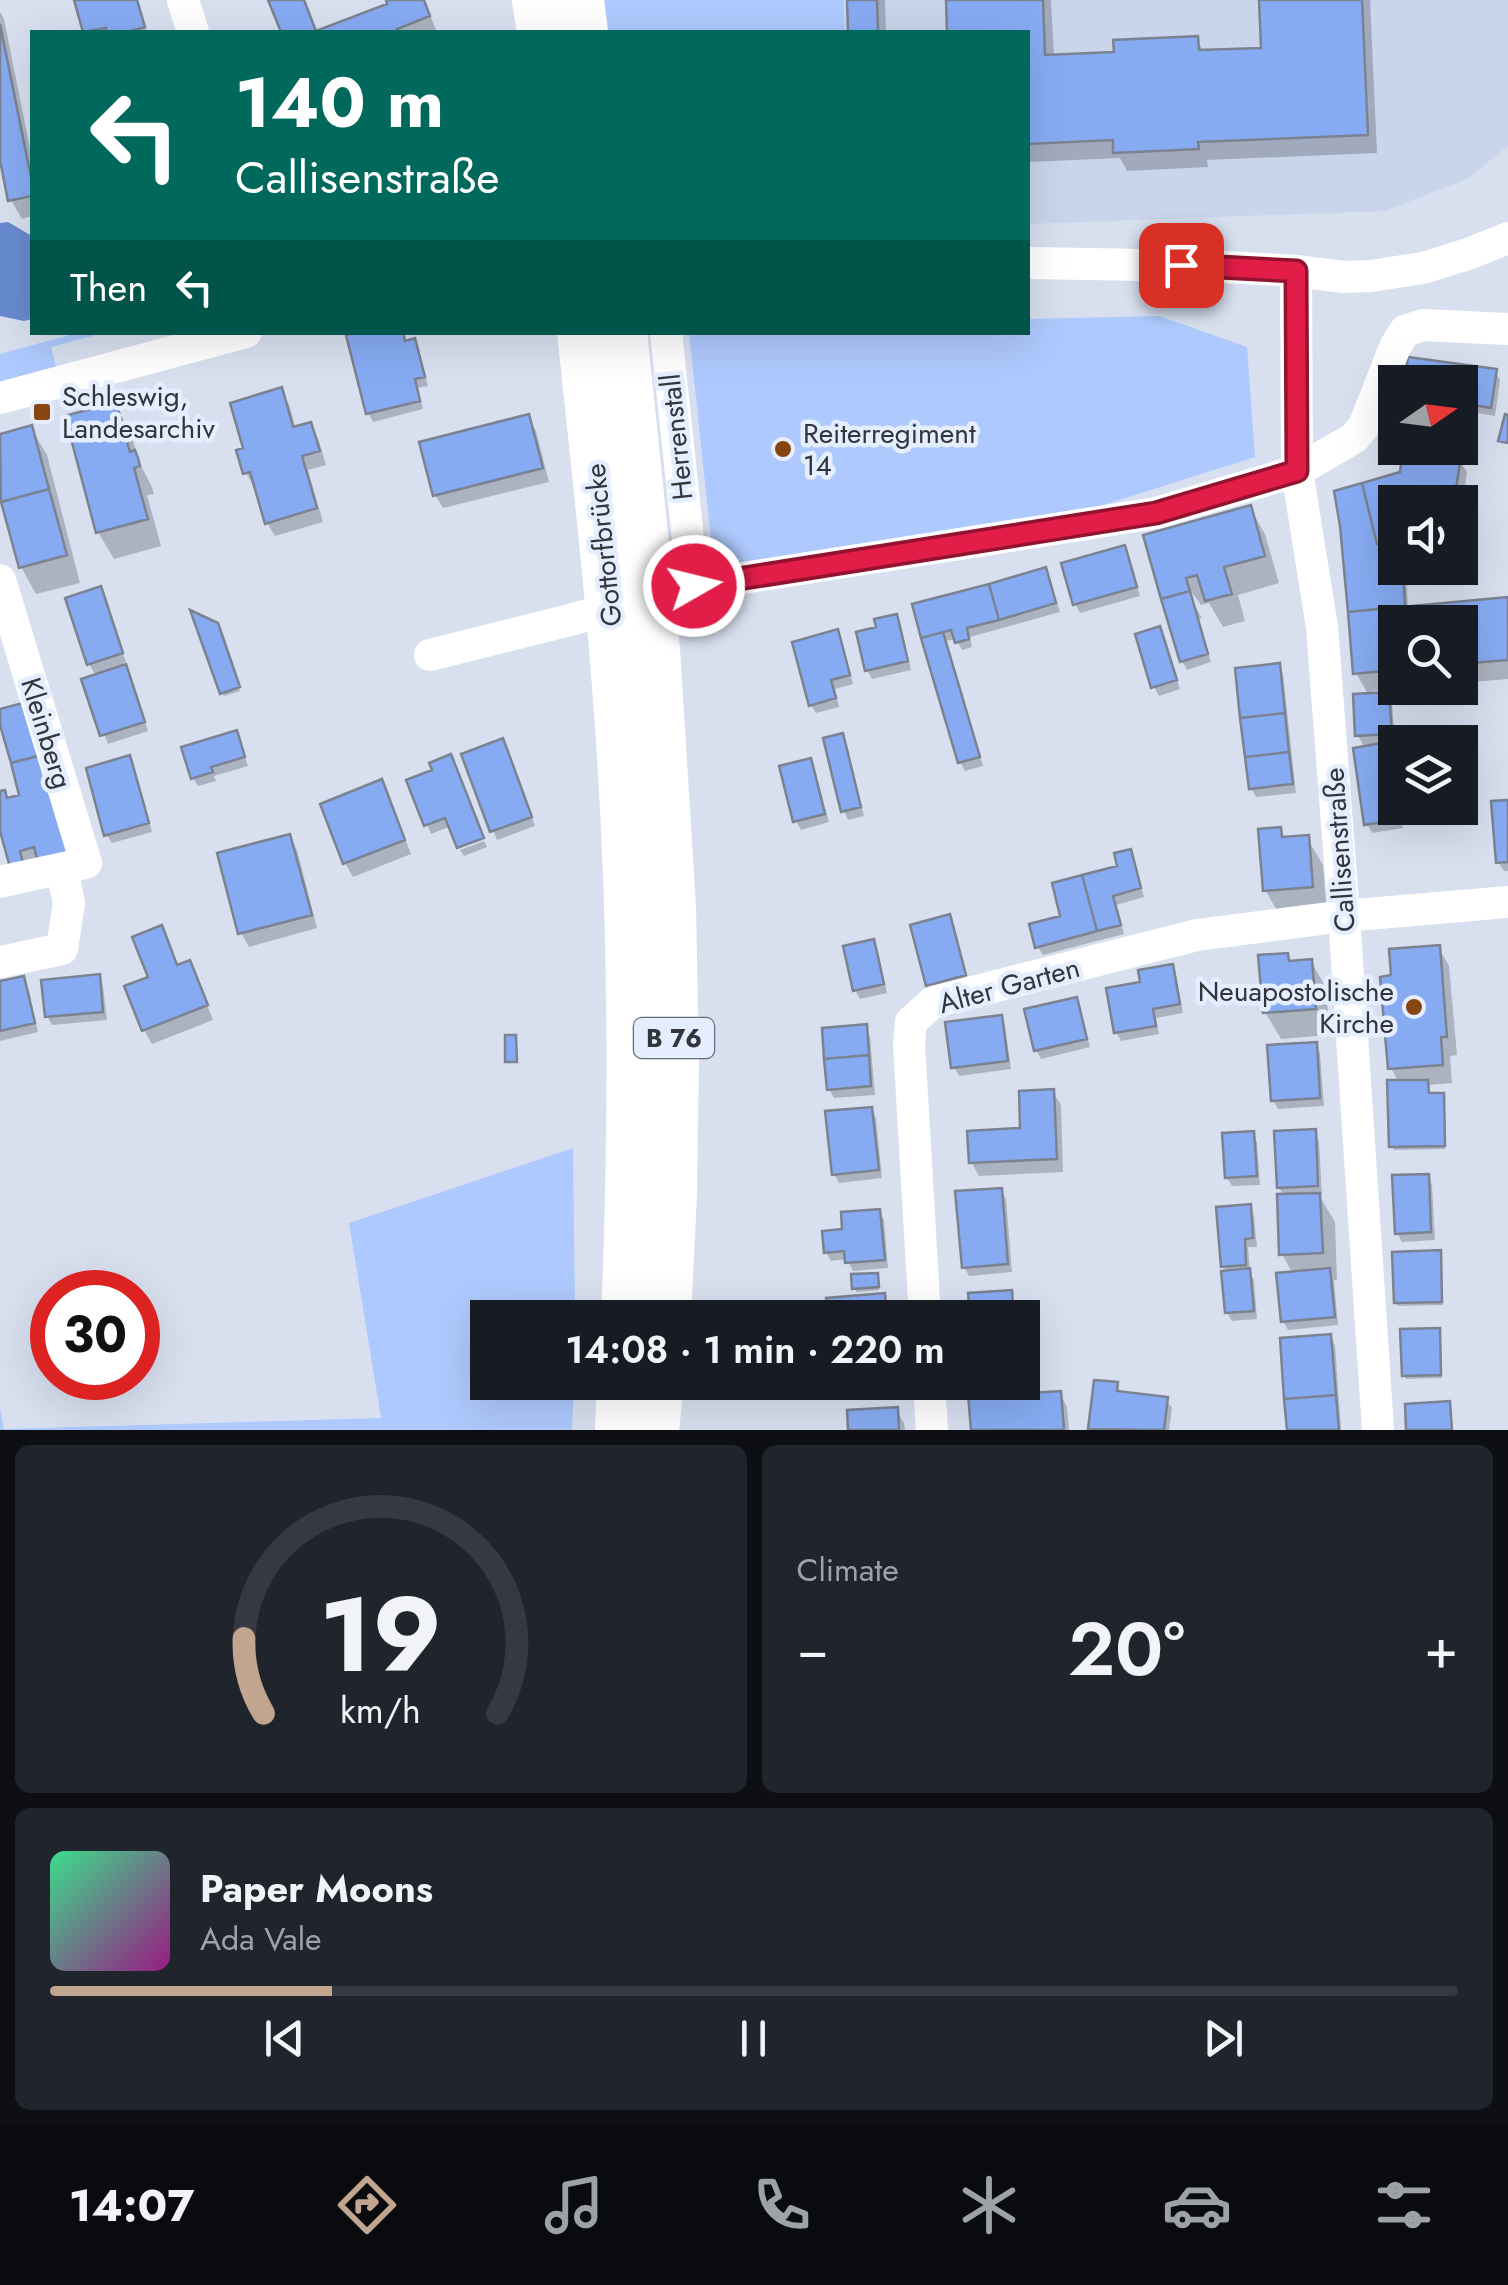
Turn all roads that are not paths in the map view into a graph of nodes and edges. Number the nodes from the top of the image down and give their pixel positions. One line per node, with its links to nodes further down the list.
1 (183, 0): 4 (street)
2 (536, 0): 5 (highway)
3 (580, 0): 6 (highway)
4 (192, 30)
5 (541, 30)
6 (584, 30)
7 (1508, 238): 9 (street)
8 (1030, 263): 9 (street)
9 (1296, 271): 16 (street, Callisenstraße)
10 (1508, 329): 16 (street)
11 (235, 335): 15 (street)
12 (581, 335): 20 (highway, Gottorfbrücke / B 76)
13 (623, 335): 20 (highway, Gottorfbrücke / B 76)
14 (666, 335): 18 (street, Herrenstall)
15 (0, 398)
16 (1297, 471): 18 (street); 24 (street, Callisenstraße)
17 (0, 580): 21 (street, Kleinberg)
18 (694, 586): 19 (street)
19 (430, 654)
20 (642, 758): 26 (highway, B 76); 27 (highway, B 76)
21 (62, 869): 22 (street); 25 (street)
22 (0, 882)
23 (1508, 902): 24 (street)
24 (1344, 916): 28 (street, Alter Garten); 35 (street, Callisenstraße)
25 (0, 962)
26 (626, 1300)
27 (668, 1300)
28 (924, 1300)
29 (620, 1400): 32 (highway)
30 (658, 1400): 33 (highway)
31 (930, 1400): 34 (street)
32 (618, 1430)
33 (654, 1430)
34 (932, 1430)
35 (1378, 1430)

